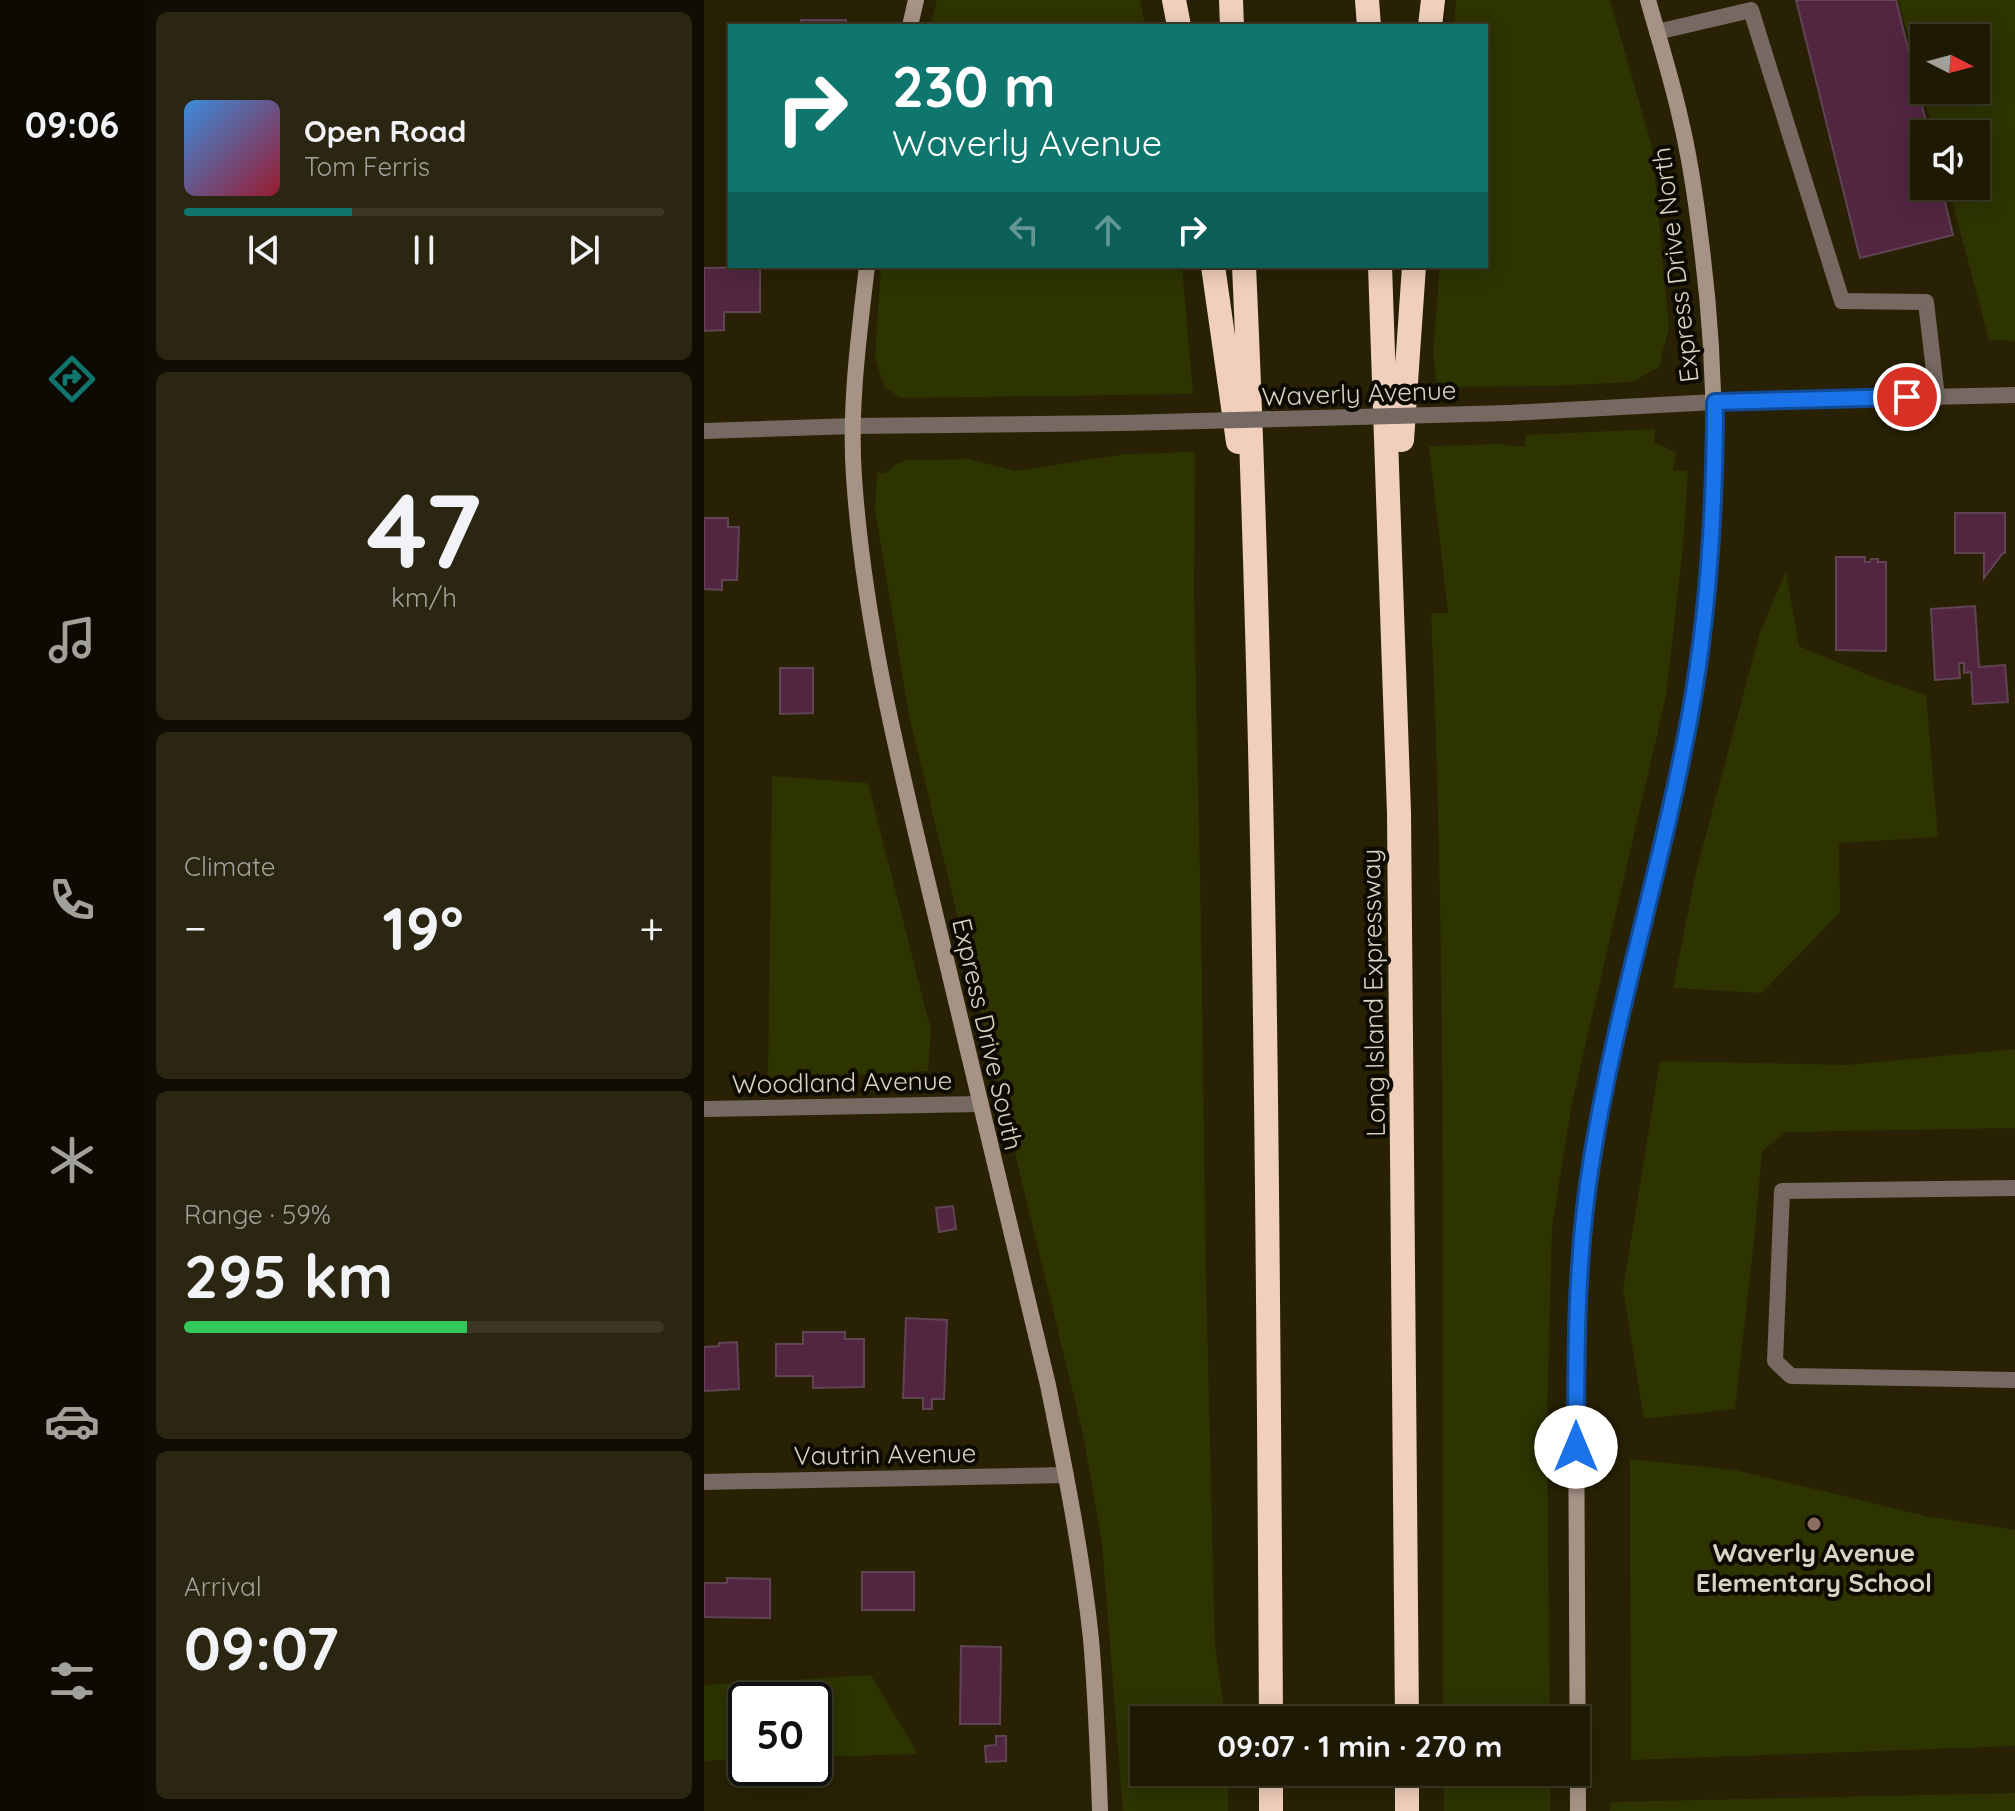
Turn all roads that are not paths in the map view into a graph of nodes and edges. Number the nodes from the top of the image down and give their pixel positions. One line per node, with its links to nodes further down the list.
1 (916, 0): 7 (main road)
2 (1174, 0): 8 (highway)
3 (1231, 0): 9 (highway)
4 (1367, 0): 10 (highway)
5 (1433, 0): 11 (highway)
6 (1648, 0): 12 (main road, Express Drive North)
7 (910, 24)
8 (1179, 24)
9 (1232, 24)
10 (1369, 24)
11 (1430, 24)
12 (1657, 32): 19 (street); 20 (main road, Express Drive North)
13 (867, 268): 21 (main road, Express Drive South)
14 (1213, 268): 23 (highway)
15 (1244, 268): 23 (highway)
16 (1380, 268): 24 (highway, Long Island Expressway)
17 (1414, 268): 24 (highway)
18 (2015, 395): 19 (street, Waverly Avenue)
19 (1937, 397): 20 (street, Waverly Avenue)
20 (1715, 402): 21 (street, Waverly Avenue, bridge); 38 (main road, Express Drive North)
21 (854, 426): 22 (street, Waverly Avenue); 25 (main road, Express Drive South)
22 (704, 431)
23 (1255, 561): 31 (highway)
24 (1392, 590): 32 (highway, Long Island Expressway)
25 (980, 1104): 26 (street, Woodland Avenue); 29 (main road, Express Drive South)
26 (704, 1109)
27 (2015, 1188): 28 (street)
28 (2015, 1380)
29 (1066, 1475): 30 (street, Vautrin Avenue); 35 (main road, Express Drive South)
30 (704, 1482)
31 (1271, 1706)
32 (1407, 1706)
33 (1271, 1786): 36 (highway)
34 (1407, 1786): 37 (highway)
35 (1100, 1811)
36 (1271, 1811)
37 (1407, 1811)
38 (1578, 1811)

